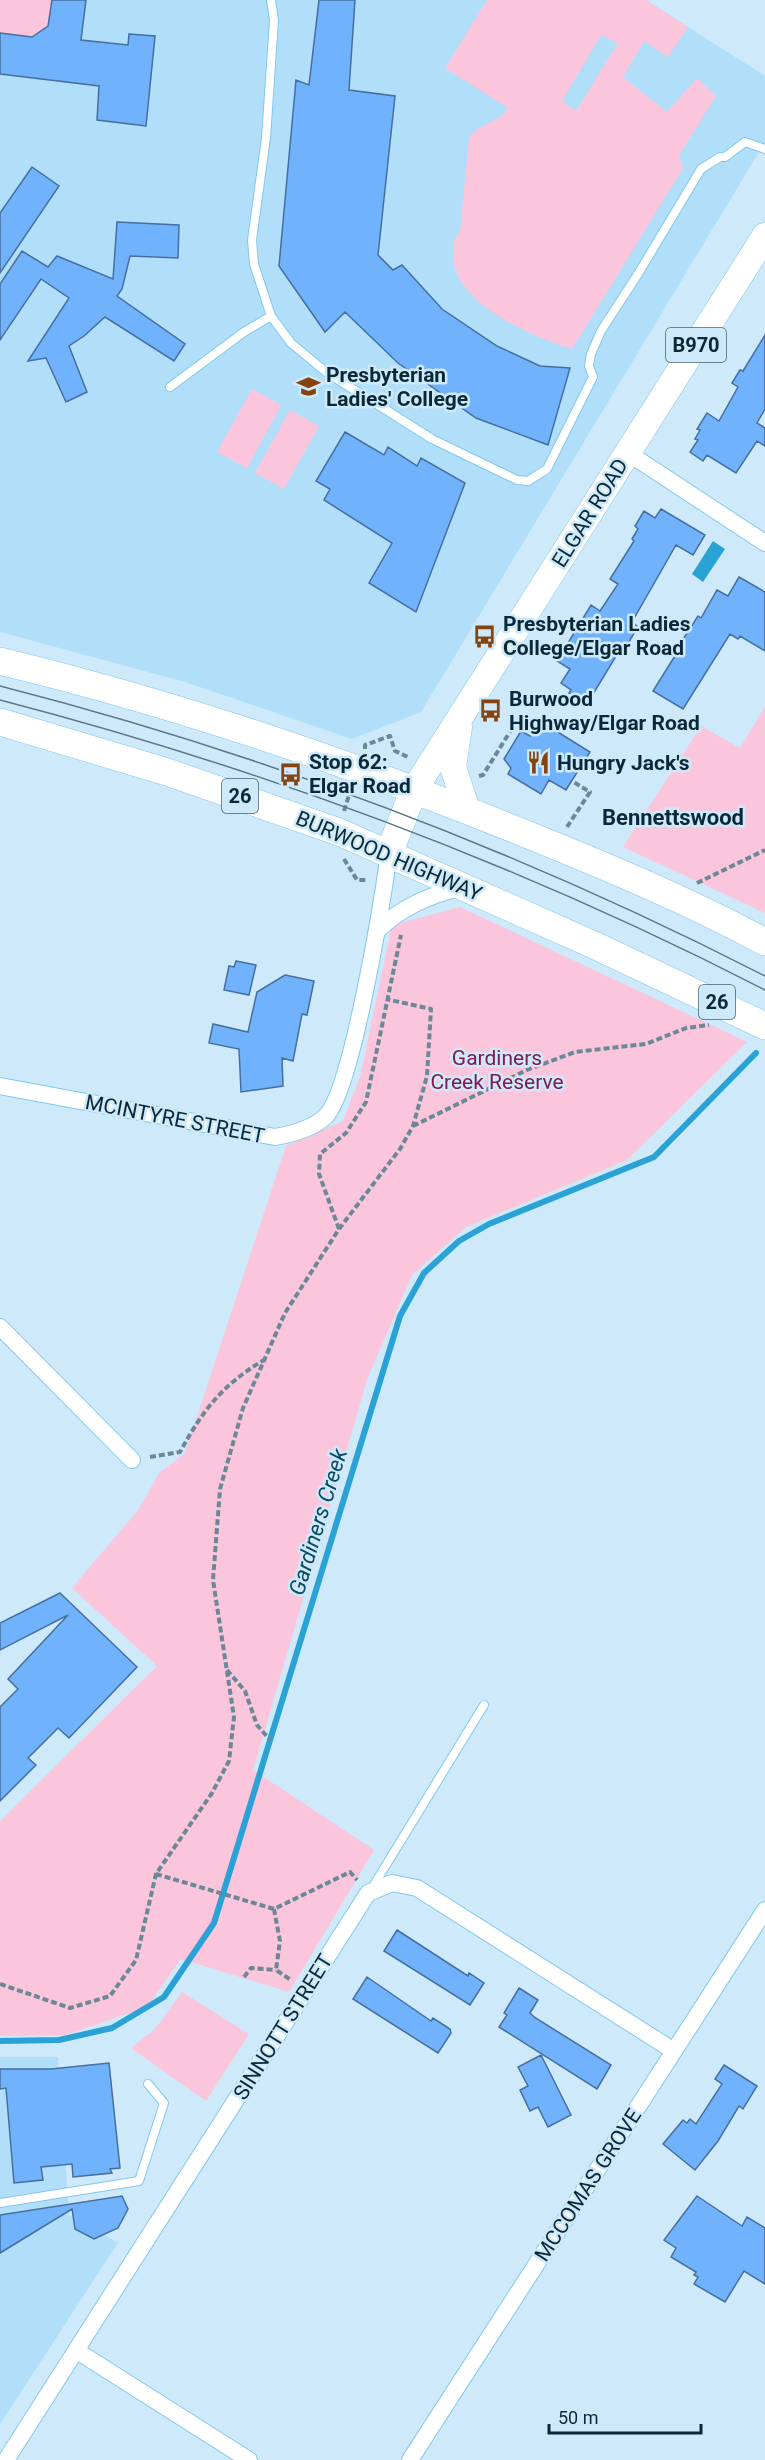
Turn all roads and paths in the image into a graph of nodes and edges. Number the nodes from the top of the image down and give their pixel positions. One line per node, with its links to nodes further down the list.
1 (271, 0): 4 (lane)
2 (765, 149): 4 (lane)
3 (765, 237): 6 (main road, ELGAR ROAD / B970)
4 (271, 316): 5 (lane)
5 (171, 387)
6 (628, 453): 7 (street); 9 (main road, ELGAR ROAD / B970)
7 (765, 543)
8 (0, 661): 13 (highway)
9 (460, 717): 12 (main road, ELGAR ROAD / B970); 17 (main road)
10 (0, 722): 19 (highway, BURWOOD HIGHWAY / 26)
11 (523, 726): 14 (path)
12 (429, 766): 13 (path); 16 (main road, ELGAR ROAD / B970)
13 (359, 770): 16 (highway); 19 (path)
14 (472, 778)
15 (572, 781): 18 (path)
16 (414, 790): 17 (highway); 21 (highway)
17 (467, 810): 26 (highway)
18 (567, 828)
19 (339, 832): 21 (highway, BURWOOD HIGHWAY / 26)
20 (765, 850): 22 (path)
21 (389, 853): 23 (highway, BURWOOD HIGHWAY / 26); 25 (street, MCINTYRE STREET)
22 (693, 884)
23 (465, 887): 25 (street); 29 (highway, BURWOOD HIGHWAY / 26)
24 (402, 930): 27 (path)
25 (377, 931): 30 (street, MCINTYRE STREET)
26 (765, 942)
27 (386, 999): 31 (path); 32 (path)
28 (719, 1024): 31 (path)
29 (765, 1026)
30 (0, 1086)
31 (413, 1126): 32 (path)
32 (339, 1229): 34 (path)
33 (0, 1327): 35 (street)
34 (264, 1360): 35 (path); 36 (path)
35 (132, 1460)
36 (226, 1669): 38 (path); 39 (path)
37 (484, 1705): 40 (lane)
38 (270, 1740)
39 (156, 1874): 41 (path); 45 (path)
40 (368, 1893): 41 (path); 46 (street, SINNOTT STREET); 47 (street)
41 (274, 1909): 43 (path)
42 (765, 1910): 47 (street, MCCOMAS GROVE)
43 (276, 1970): 44 (path); 46 (path)
44 (244, 1977)
45 (0, 1984)
46 (307, 1991): 50 (street, SINNOTT STREET)
47 (674, 2051): 53 (street, MCCOMAS GROVE)
48 (148, 2085): 49 (lane)
49 (0, 2203)
50 (76, 2351): 51 (street, SINNOTT STREET); 52 (street)
51 (6, 2460)
52 (249, 2460)
53 (410, 2460)

